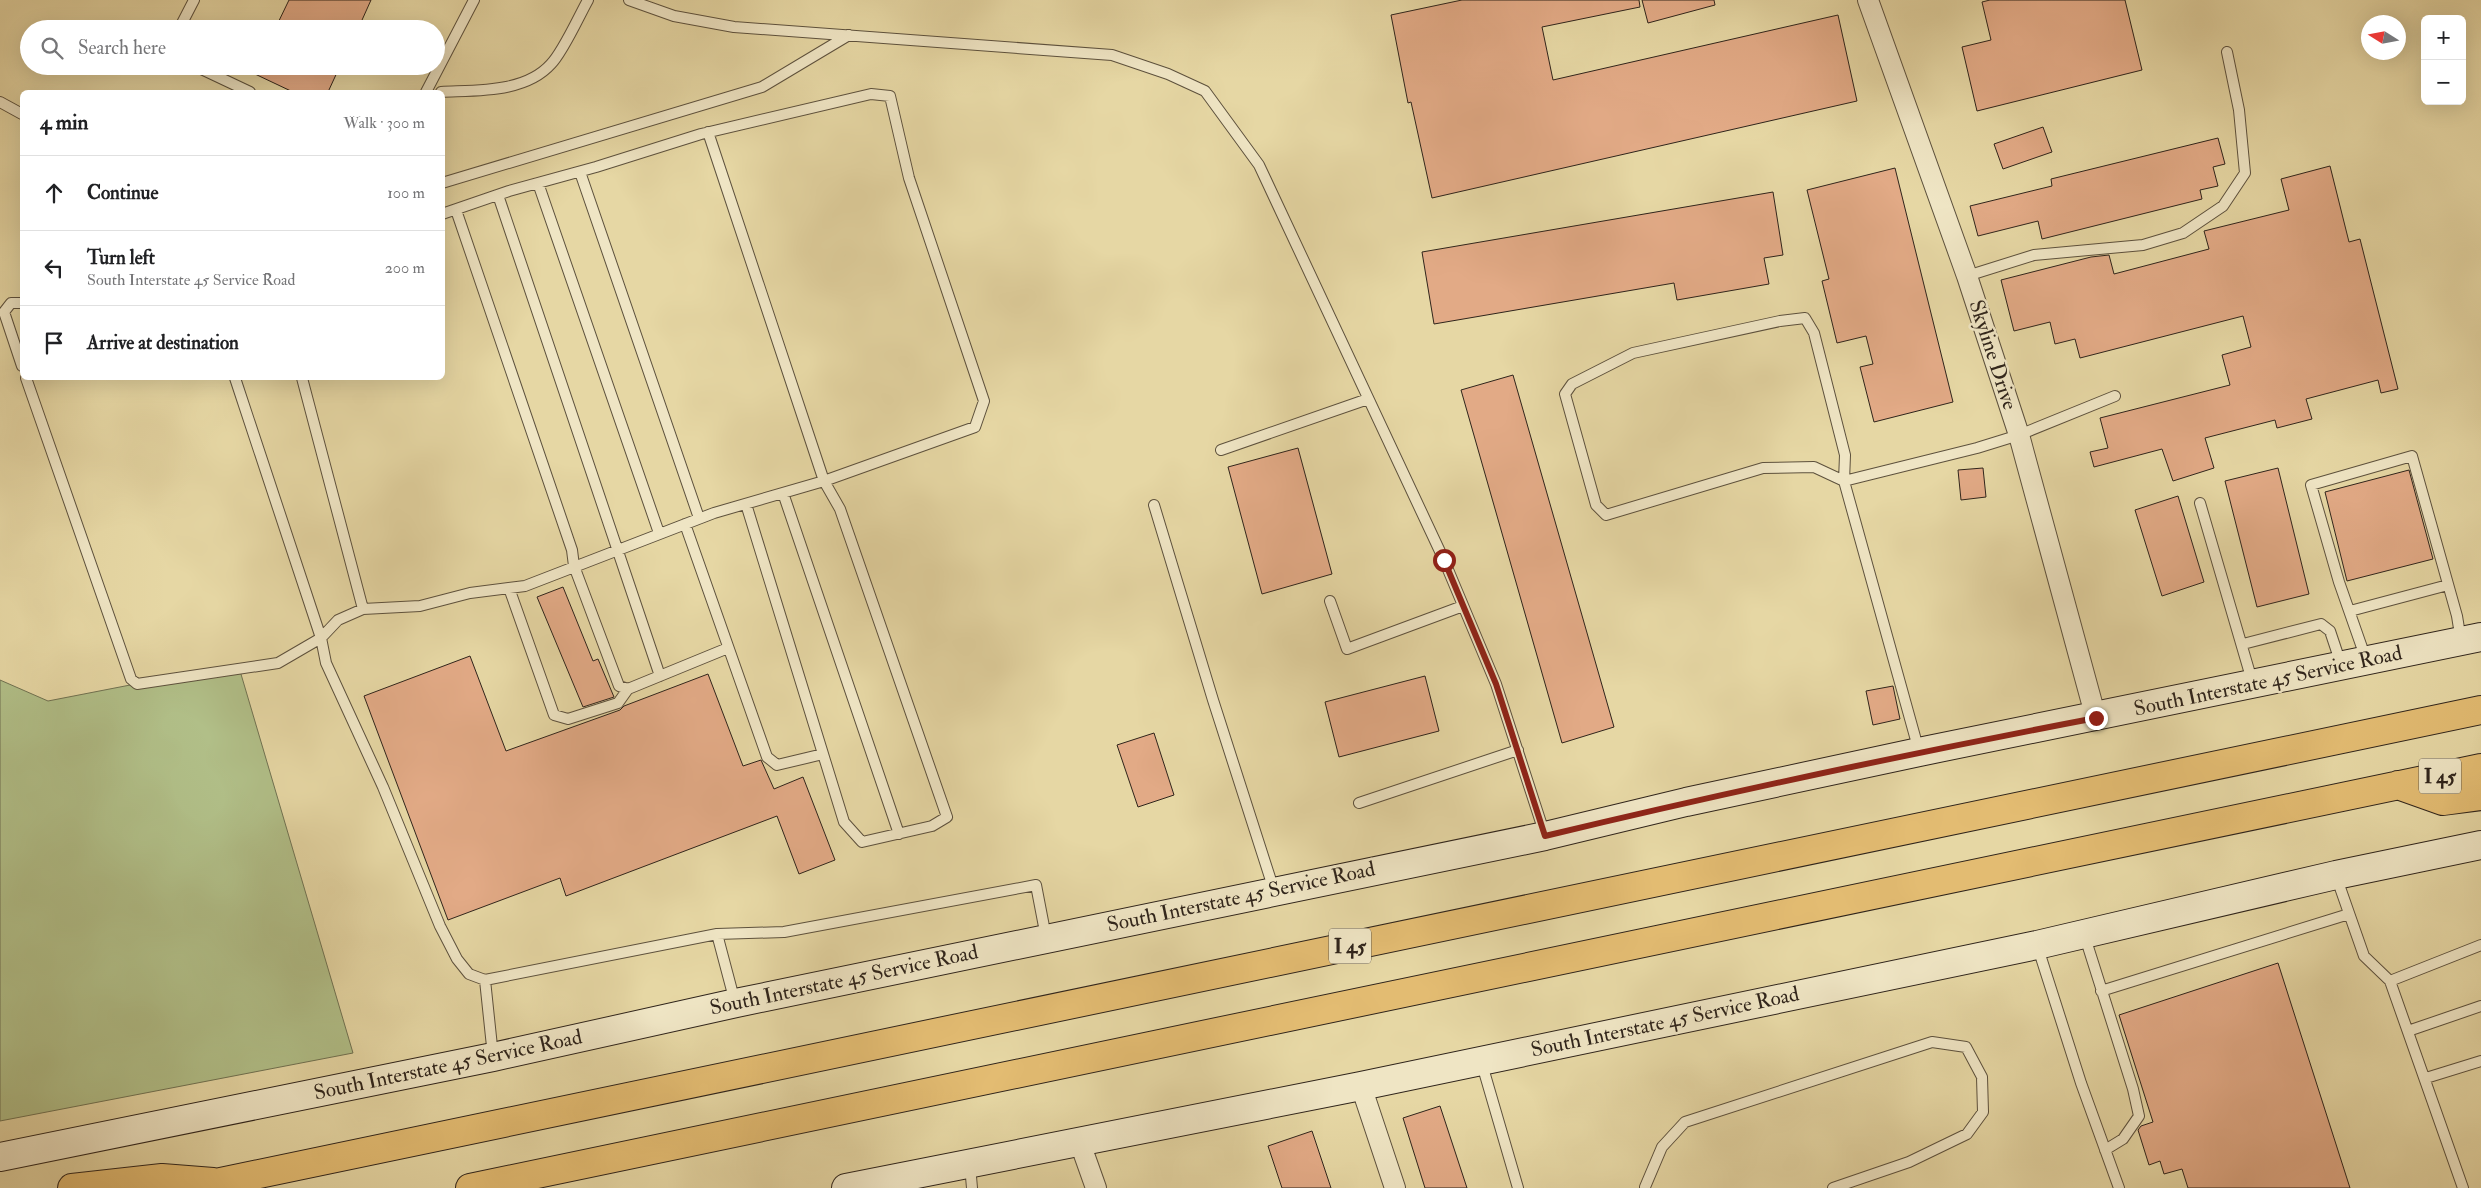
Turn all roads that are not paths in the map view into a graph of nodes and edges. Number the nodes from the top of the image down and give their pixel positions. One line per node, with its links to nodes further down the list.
1 (194, 0): 6 (lane)
2 (474, 0): 9 (lane)
3 (588, 0): 14 (lane)
4 (629, 0): 7 (lane)
5 (1868, 0): 24 (street, Skyline Drive)
6 (184, 20)
7 (849, 35): 19 (lane); 31 (lane)
8 (2227, 52): 24 (lane)
9 (445, 56)
10 (215, 75): 12 (lane)
11 (435, 75): 13 (lane)
12 (246, 90)
13 (427, 90)
14 (445, 92)
15 (0, 102): 16 (lane)
16 (20, 113)
17 (708, 132): 18 (lane); 34 (lane); 34 (lane)
18 (580, 172): 20 (lane); 40 (lane)
19 (445, 182)
20 (538, 183): 21 (lane); 42 (lane)
21 (498, 195): 22 (lane); 43 (lane)
22 (456, 210): 23 (lane); 44 (lane)
23 (445, 213)
24 (1966, 276): 32 (street, Skyline Drive)
25 (20, 303): 26 (lane)
26 (20, 360)
27 (27, 380): 51 (lane)
28 (236, 380): 51 (lane)
29 (303, 380): 49 (lane)
30 (2115, 396): 32 (lane)
31 (1368, 399): 33 (lane); 48 (lane)
32 (2019, 435): 35 (lane); 60 (street, Skyline Drive)
33 (1220, 450)
34 (824, 481): 36 (lane); 68 (lane)
35 (1844, 481): 35 (lane); 62 (lane)
36 (783, 493): 38 (lane); 68 (lane)
37 (2200, 503): 53 (lane)
38 (746, 504): 40 (lane); 63 (lane)
39 (1154, 505): 72 (lane)
40 (699, 518): 41 (lane)
41 (684, 524): 42 (lane); 54 (lane)
42 (659, 533): 43 (lane)
43 (617, 549): 44 (lane); 56 (lane)
44 (574, 566): 46 (lane); 58 (lane)
45 (2448, 585): 50 (lane); 50 (lane); 52 (lane)
46 (509, 588): 49 (lane); 58 (lane)
47 (1330, 601): 48 (lane)
48 (1463, 606): 61 (lane)
49 (363, 609): 51 (lane)
50 (2350, 611): 55 (lane)
51 (322, 638): 79 (lane)
52 (2471, 639): 55 (main road, South Interstate 45 Service Road)
53 (2243, 644): 55 (lane); 57 (lane)
54 (728, 648): 56 (lane); 63 (lane)
55 (2354, 662): 57 (main road, South Interstate 45 Service Road)
56 (660, 676): 58 (lane)
57 (2254, 685): 60 (main road, South Interstate 45 Service Road)
58 (628, 690)
59 (2481, 710): 94 (highway, I 45)
60 (2096, 718): 62 (main road, South Interstate 45 Service Road)
61 (1518, 750): 67 (lane); 69 (lane)
62 (1919, 752): 69 (main road, South Interstate 45 Service Road)
63 (824, 754): 68 (lane)
64 (2481, 768): 65 (highway, I 45)
65 (2398, 785): 66 (highway); 97 (highway, I 45)
66 (2481, 796)
67 (1359, 803)
68 (899, 834)
69 (1545, 836): 72 (main road, South Interstate 45 Service Road)
70 (2481, 845): 71 (main road, South Interstate 45 Service Road)
71 (2336, 875): 73 (lane); 75 (main road, South Interstate 45 Service Road)
72 (1274, 890): 76 (main road, South Interstate 45 Service Road)
73 (2349, 914): 80 (lane); 81 (lane)
74 (717, 934): 76 (lane); 79 (lane); 82 (lane)
75 (2084, 934): 77 (main road, South Interstate 45 Service Road); 81 (lane)
76 (1046, 938): 82 (main road, South Interstate 45 Service Road)
77 (2037, 945): 86 (main road, South Interstate 45 Service Road); 91 (lane)
78 (2481, 945): 80 (lane)
79 (485, 980): 85 (lane)
80 (2390, 981): 84 (lane)
81 (2101, 991): 91 (lane)
82 (736, 1003): 85 (main road, South Interstate 45 Service Road)
83 (2481, 1006): 84 (lane)
84 (2408, 1031): 88 (lane)
85 (493, 1057): 92 (main road, South Interstate 45 Service Road)
86 (1481, 1060): 89 (main road, South Interstate 45 Service Road); 101 (lane)
87 (2481, 1061): 88 (lane)
88 (2426, 1078): 105 (lane)
89 (1361, 1086): 90 (main road, South Interstate 45 Service Road); 100 (street)
90 (1080, 1143): 93 (main road, South Interstate 45 Service Road); 99 (street)
91 (2105, 1150): 104 (lane)
92 (0, 1157)
93 (971, 1176): 98 (main road, South Interstate 45 Service Road)
94 (219, 1182): 95 (highway); 96 (highway, I 45)
95 (72, 1188)
96 (192, 1188)
97 (470, 1188)
98 (846, 1188)
99 (1096, 1188)
100 (1395, 1188)
101 (1518, 1188)
102 (1646, 1188): 103 (lane)
103 (1834, 1188)
104 (2119, 1188)
105 (2463, 1188)

